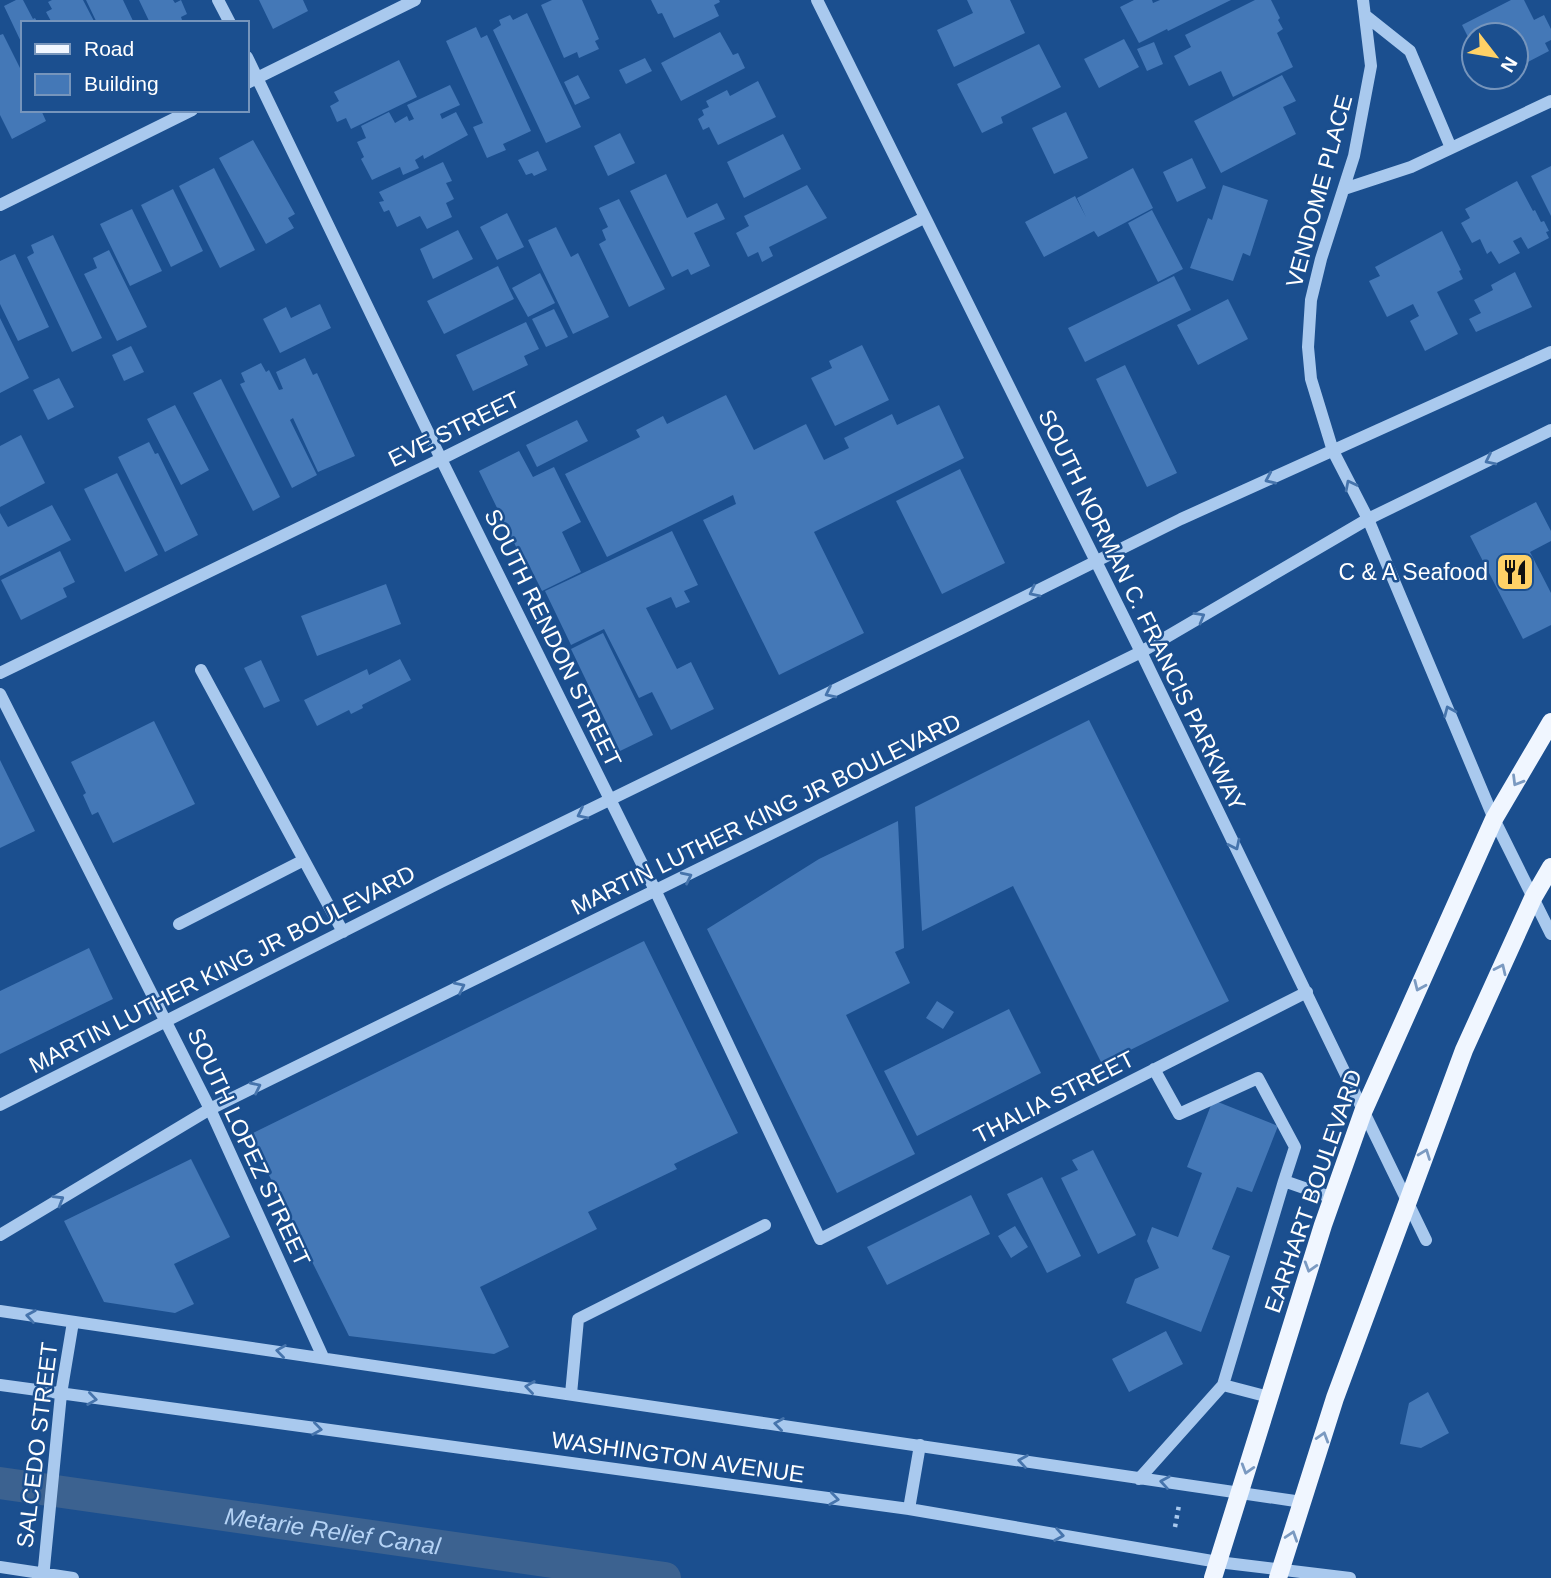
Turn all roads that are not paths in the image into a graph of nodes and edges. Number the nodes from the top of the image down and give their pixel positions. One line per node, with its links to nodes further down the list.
1 (218, 0): 6 (street)
2 (415, 0): 8 (street)
3 (817, 0): 14 (street, SOUTH NORMAN C. FRANCIS PARKWAY)
4 (1363, 0): 5 (street, VENDOME PLACE)
5 (1366, 16): 11 (street); 12 (street, VENDOME PLACE)
6 (229, 21)
7 (248, 62): 8 (street, SOUTH RENDON STREET)
8 (252, 80): 18 (street, SOUTH RENDON STREET)
9 (1551, 101): 11 (street)
10 (188, 112): 13 (street)
11 (1451, 148): 12 (street)
12 (1344, 189): 17 (street, VENDOME PLACE)
13 (0, 205)
14 (924, 218): 18 (street, EVE STREET); 20 (street, SOUTH NORMAN C. FRANCIS PARKWAY)
15 (1551, 352): 17 (street, MARTIN LUTHER KING JR BOULEVARD)
16 (1551, 430): 19 (street, MARTIN LUTHER KING JR BOULEVARD, one-way to 19)
17 (1333, 451): 19 (street, VENDOME PLACE, one-way to 17); 20 (street, MARTIN LUTHER KING JR BOULEVARD, one-way to 20)
18 (441, 459): 23 (street, EVE STREET); 26 (street, SOUTH RENDON STREET)
19 (1368, 519): 21 (street, MARTIN LUTHER KING JR BOULEVARD, one-way to 19); 27 (street, VENDOME PLACE, one-way to 19)
20 (1096, 562): 21 (street, SOUTH NORMAN C. FRANCIS PARKWAY); 26 (street, MARTIN LUTHER KING JR BOULEVARD, one-way to 26)
21 (1141, 652): 31 (street, MARTIN LUTHER KING JR BOULEVARD, one-way to 21); 36 (street, SOUTH NORMAN C. FRANCIS PARKWAY, one-way to 36)
22 (201, 670): 28 (street)
23 (0, 673)
24 (0, 694): 37 (street, SOUTH LOPEZ STREET)
25 (1551, 722): 27 (main road, EARHART BOULEVARD, one-way to 27)
26 (610, 800): 31 (street, SOUTH RENDON STREET); 34 (street, MARTIN LUTHER KING JR BOULEVARD, one-way to 34)
27 (1494, 819): 32 (street); 41 (main road, EARHART BOULEVARD, one-way to 41)
28 (304, 860): 33 (street); 34 (street)
29 (1551, 867): 32 (main road)
30 (1551, 888): 32 (street)
31 (656, 892): 40 (street, MARTIN LUTHER KING JR BOULEVARD, one-way to 31); 47 (street, SOUTH RENDON STREET)
32 (1533, 898): 35 (street); 44 (main road, one-way to 32)
33 (179, 924)
34 (343, 932): 37 (street, MARTIN LUTHER KING JR BOULEVARD)
35 (1551, 934)
36 (1307, 992): 38 (street, THALIA STREET); 41 (street, SOUTH NORMAN C. FRANCIS PARKWAY)
37 (166, 1021): 39 (street, MARTIN LUTHER KING JR BOULEVARD); 40 (street, SOUTH LOPEZ STREET)
38 (1154, 1069): 42 (street); 47 (street, THALIA STREET)
39 (0, 1105)
40 (211, 1109): 46 (street, MARTIN LUTHER KING JR BOULEVARD, one-way to 40); 51 (street, SOUTH LOPEZ STREET)
41 (1363, 1112): 43 (main road, EARHART BOULEVARD); 44 (street, SOUTH NORMAN C. FRANCIS PARKWAY)
42 (1284, 1181): 43 (street); 53 (street)
43 (1333, 1198): 56 (main road, EARHART BOULEVARD, one-way to 56)
44 (1407, 1200): 48 (street, SOUTH NORMAN C. FRANCIS PARKWAY); 60 (main road, one-way to 44)
45 (765, 1225): 54 (street)
46 (0, 1235)
47 (820, 1239)
48 (1426, 1240)
49 (0, 1311): 50 (street, WASHINGTON AVENUE, one-way to 49)
50 (74, 1322): 51 (street, WASHINGTON AVENUE, one-way to 50); 55 (street, SALCEDO STREET)
51 (323, 1357): 54 (street, WASHINGTON AVENUE, one-way to 51)
52 (0, 1385): 55 (street, WASHINGTON AVENUE)
53 (1223, 1385): 56 (street); 58 (street)
54 (571, 1394): 57 (street, WASHINGTON AVENUE, one-way to 54)
55 (61, 1395): 61 (street, WASHINGTON AVENUE, one-way to 61); 65 (street, SALCEDO STREET)
56 (1269, 1396): 59 (main road, EARHART BOULEVARD, one-way to 59)
57 (920, 1445): 58 (street, WASHINGTON AVENUE, one-way to 57); 61 (street)
58 (1139, 1479): 59 (street, WASHINGTON AVENUE, one-way to 58)
59 (1239, 1494): 60 (street, WASHINGTON AVENUE); 63 (main road, EARHART BOULEVARD)
60 (1302, 1502): 64 (main road, one-way to 60)
61 (909, 1510): 63 (street, WASHINGTON AVENUE, one-way to 63)
62 (0, 1567): 65 (street)
63 (1216, 1570): 64 (street, WASHINGTON AVENUE)
64 (1280, 1574): 67 (street, WASHINGTON AVENUE)
65 (43, 1576): 66 (street)
66 (73, 1578)
67 (1350, 1578)

